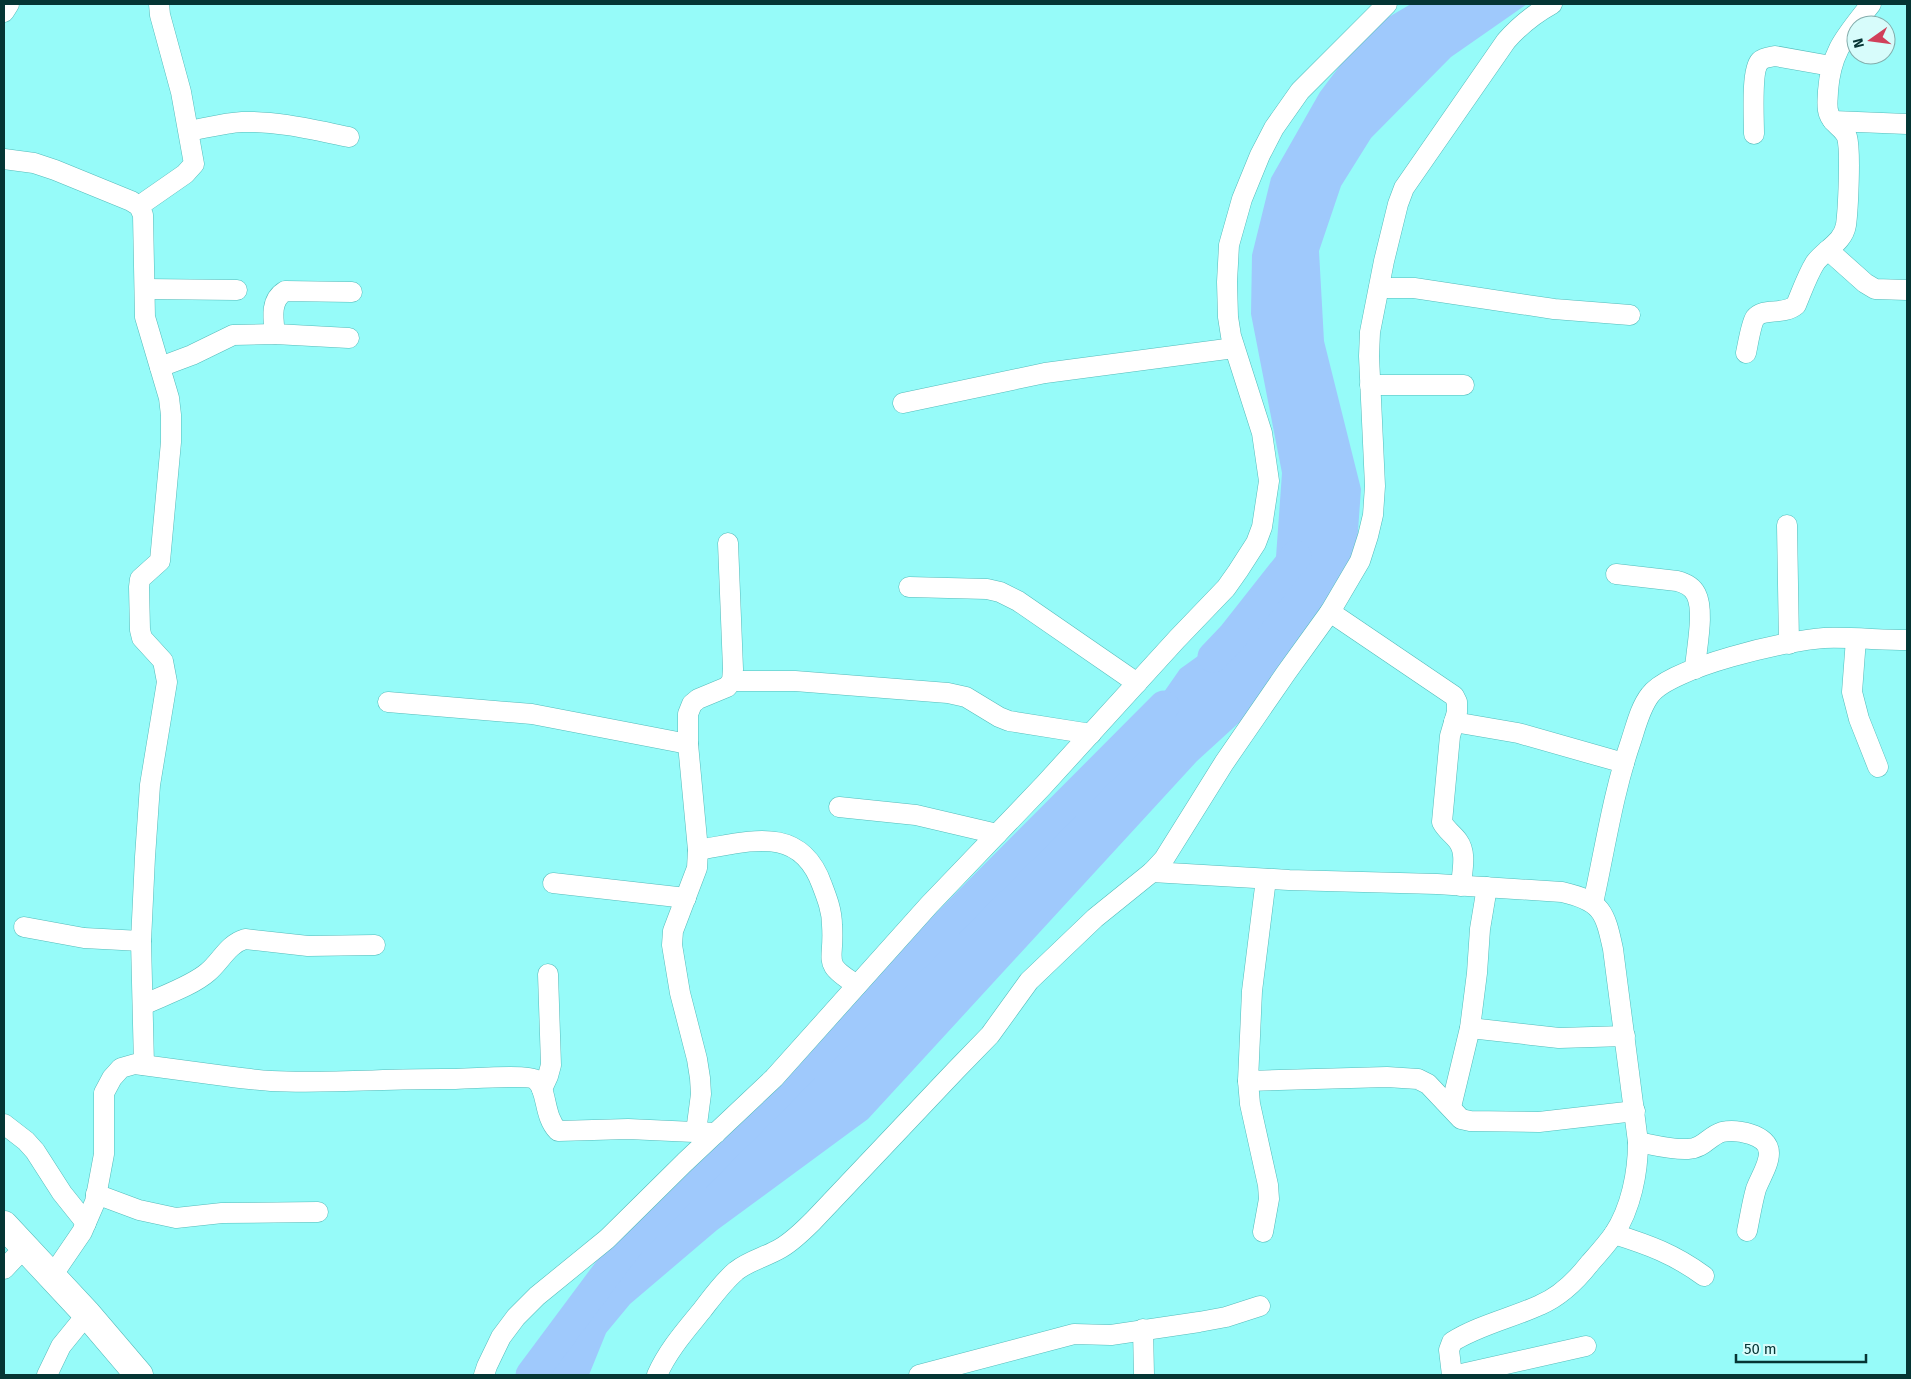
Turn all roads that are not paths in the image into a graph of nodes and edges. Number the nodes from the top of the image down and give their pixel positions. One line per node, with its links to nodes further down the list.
1 (9, 4): 6 (street)
2 (160, 4): 10 (street)
3 (1387, 4): 24 (street)
4 (1552, 4): 16 (street)
5 (1871, 4): 7 (street)
6 (4, 12)
7 (1831, 66): 8 (street); 11 (street)
8 (1833, 121): 9 (street); 15 (street)
9 (1907, 124)
10 (189, 131): 12 (street); 14 (street)
11 (1754, 134)
12 (348, 137)
13 (4, 159): 14 (street)
14 (139, 206): 17 (street)
15 (1828, 250): 19 (street); 25 (street)
16 (1379, 288): 21 (street); 27 (street)
17 (145, 289): 18 (street); 26 (street)
18 (237, 290)
19 (1907, 290)
20 (352, 292): 22 (street)
21 (1630, 315)
22 (275, 334): 23 (street); 26 (street)
23 (349, 338)
24 (1234, 348): 29 (street); 40 (street)
25 (1746, 353)
26 (160, 367): 58 (street)
27 (1370, 385): 28 (street); 34 (street)
28 (1464, 385)
29 (903, 403)
30 (1787, 525): 37 (street)
31 (728, 542): 39 (street)
32 (1616, 574): 38 (street)
33 (909, 587): 40 (street)
34 (1330, 612): 42 (street); 50 (street)
35 (1856, 639): 36 (street); 37 (street); 46 (street)
36 (1907, 640)
37 (1788, 644): 38 (street)
38 (1695, 669): 45 (street)
39 (732, 681): 43 (street); 44 (street)
40 (1137, 683): 43 (street)
41 (388, 702): 44 (street)
42 (1454, 722): 45 (street); 53 (street)
43 (1091, 734): 48 (street)
44 (688, 744): 49 (street)
45 (1624, 763): 56 (street)
46 (1878, 767)
47 (839, 807): 48 (street)
48 (997, 834): 61 (street)
49 (698, 850): 55 (street); 61 (street)
50 (1152, 872): 51 (street); 92 (street)
51 (1266, 879): 53 (street); 66 (street)
52 (553, 883): 55 (street)
53 (1461, 886): 54 (street)
54 (1487, 887): 56 (street); 63 (street)
55 (686, 898): 71 (street)
56 (1593, 903): 64 (street)
57 (24, 927): 58 (street)
58 (141, 941): 62 (street)
59 (375, 945): 62 (street)
60 (548, 974): 67 (street)
61 (857, 985): 72 (street)
62 (143, 1006): 65 (street)
63 (1470, 1028): 64 (street); 68 (street)
64 (1625, 1036): 69 (street)
65 (144, 1065): 67 (street); 74 (street)
66 (1248, 1081): 68 (street); 79 (street)
67 (542, 1089): 71 (street)
68 (1450, 1108): 69 (street)
69 (1635, 1111): 73 (street)
70 (4, 1124): 76 (street)
71 (696, 1132): 72 (street)
72 (716, 1133): 91 (street)
73 (1638, 1142): 78 (street); 80 (street)
74 (96, 1194): 75 (street); 76 (street)
75 (318, 1212)
76 (86, 1223): 83 (street)
77 (4, 1225): 81 (main road)
78 (1747, 1231)
79 (1264, 1232)
80 (1614, 1234): 84 (street); 95 (street)
81 (25, 1247): 82 (street); 83 (main road)
82 (4, 1269)
83 (52, 1276): 86 (main road)
84 (1704, 1276)
85 (1260, 1306): 87 (street)
86 (87, 1314): 89 (street); 90 (main road)
87 (1143, 1329): 93 (street); 94 (street)
88 (1586, 1346): 96 (street)
89 (47, 1375)
90 (139, 1375)
91 (484, 1375)
92 (657, 1375)
93 (919, 1375)
94 (1144, 1375)
95 (1452, 1375)
96 (1457, 1375)

